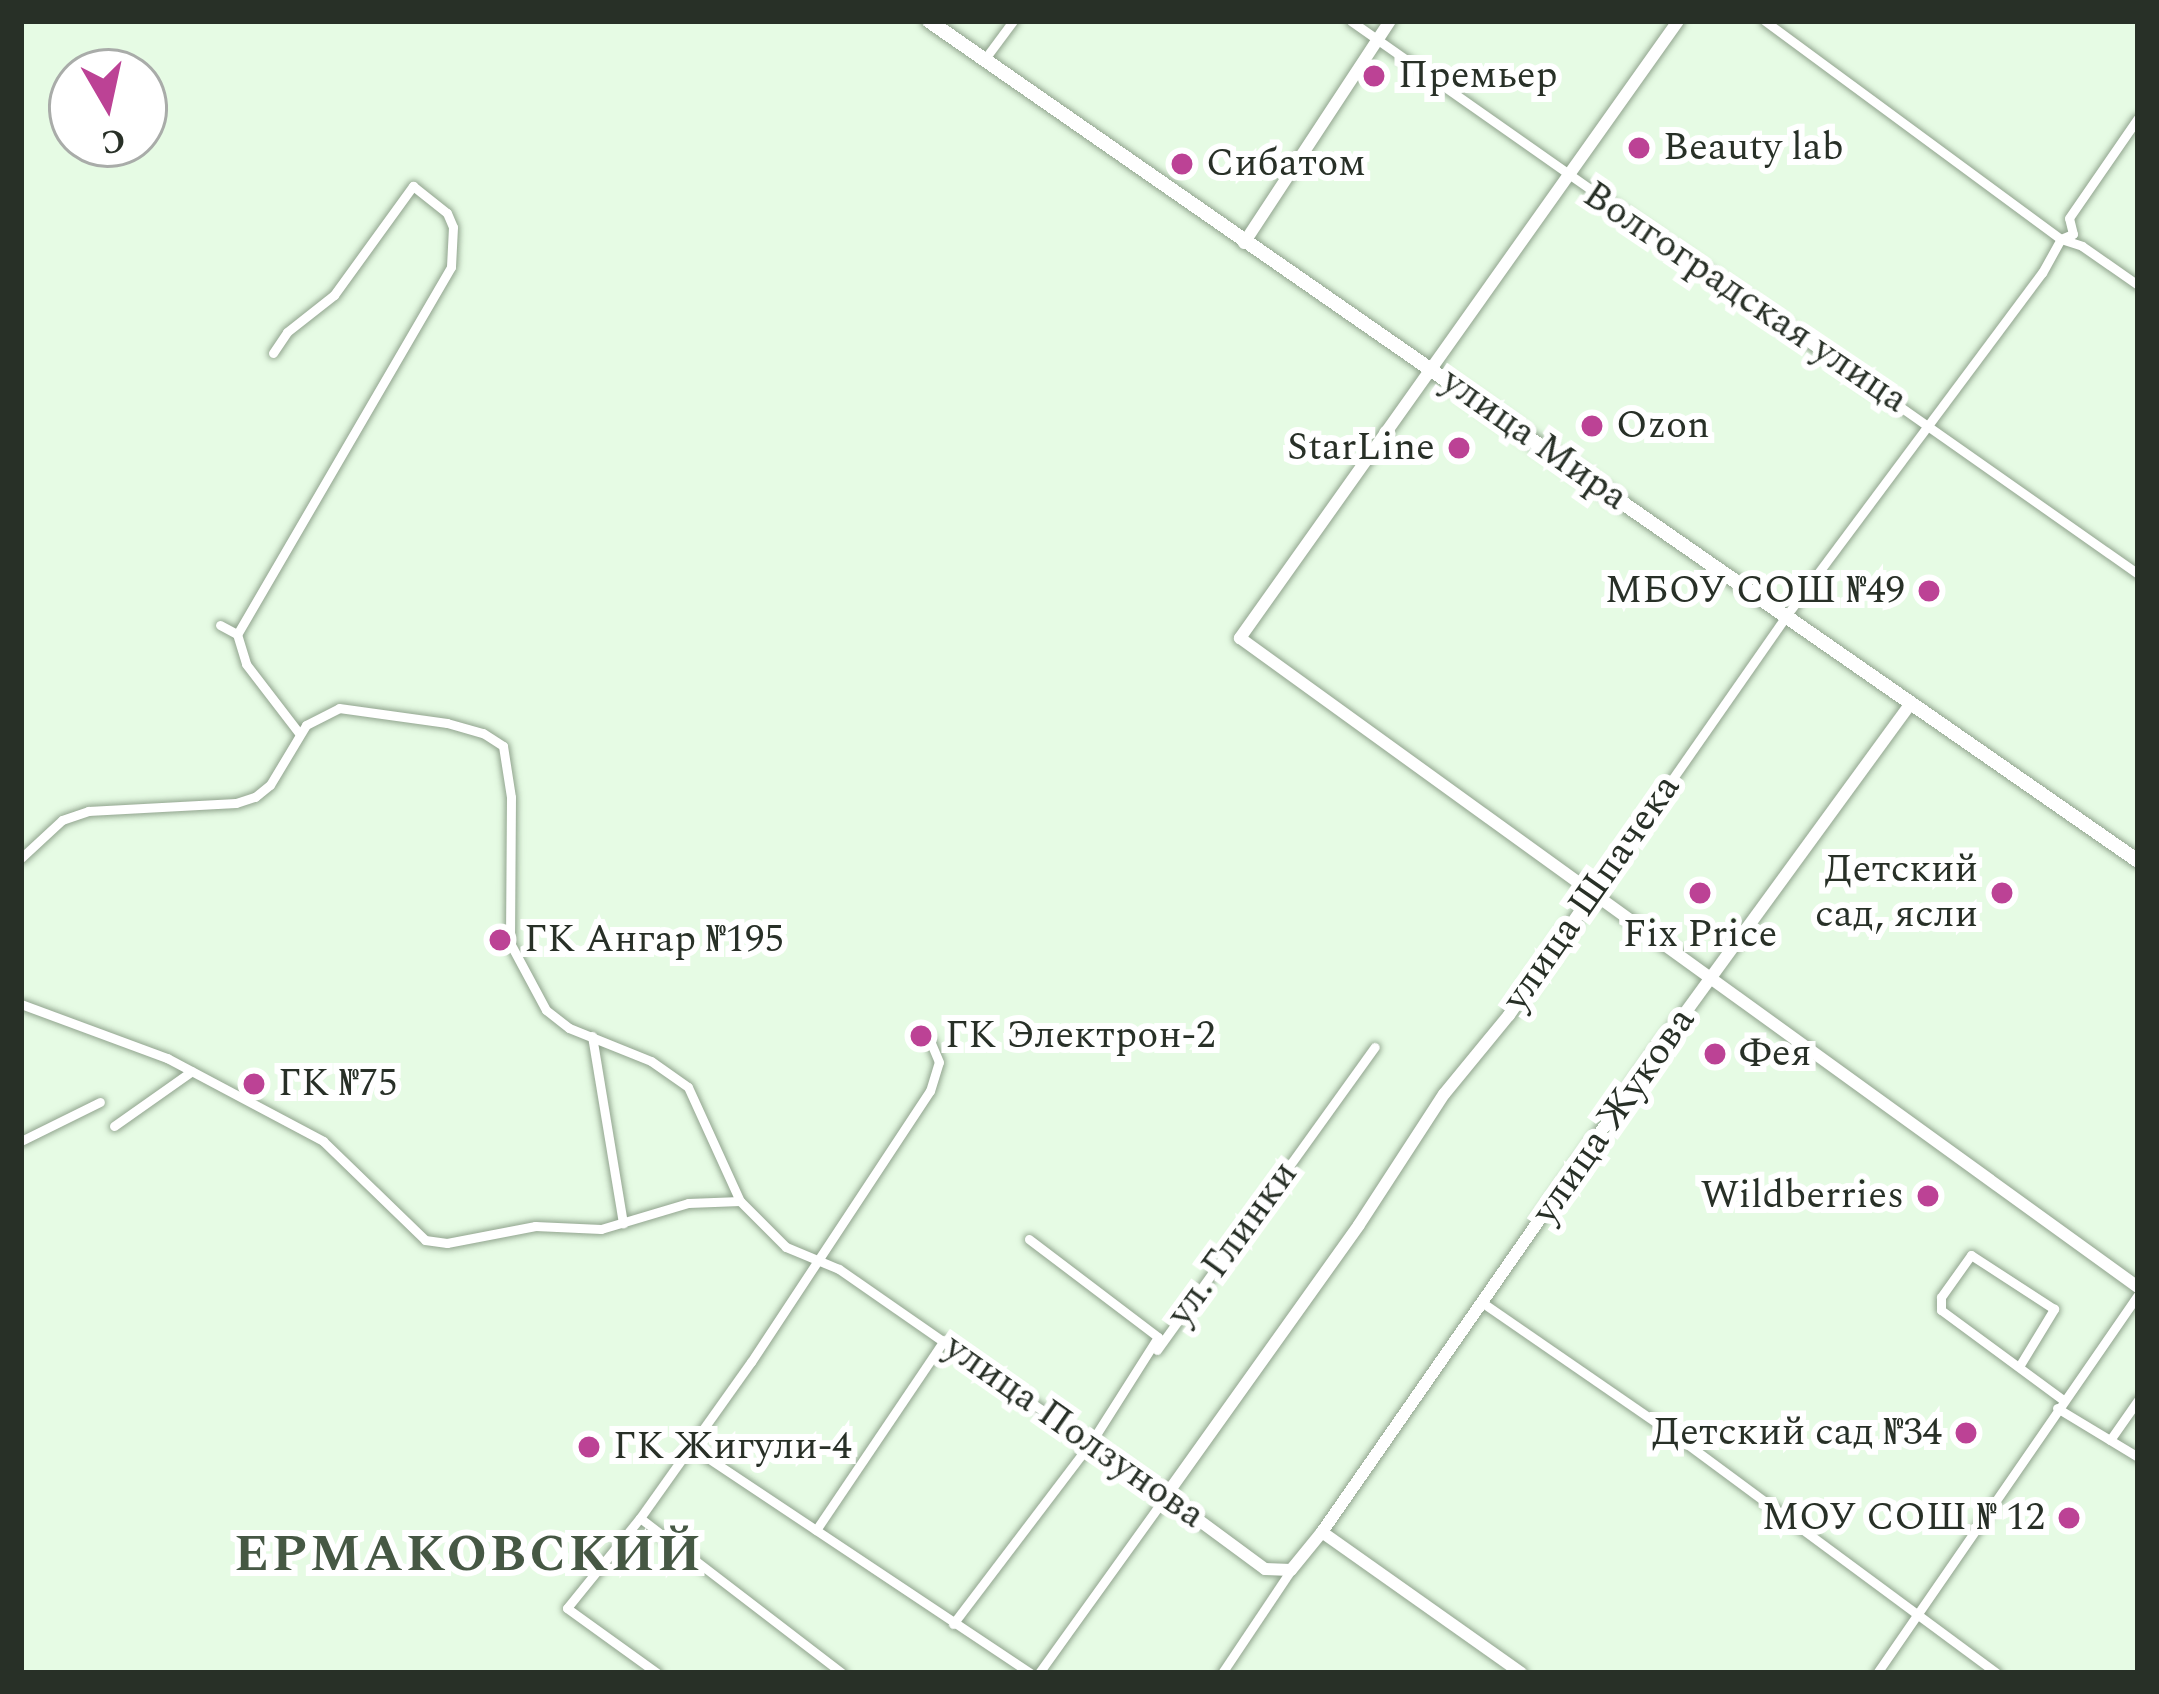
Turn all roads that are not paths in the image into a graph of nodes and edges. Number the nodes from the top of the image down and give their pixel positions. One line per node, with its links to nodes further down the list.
1 (929, 21): 8 (main road, улица Мира)
2 (1013, 21): 8 (street)
3 (1351, 21): 7 (street, Волгоградская улица)
4 (1390, 21): 7 (street)
5 (1678, 21): 10 (street)
6 (1765, 21): 12 (street)
7 (1378, 39): 10 (street, Волгоградская улица); 14 (street)
8 (984, 60): 14 (main road, улица Мира)
9 (2138, 118): 11 (street, улица Шпачека)
10 (1567, 177): 17 (street); 18 (street, Волгоградская улица)
11 (2069, 218): 12 (street); 13 (street, улица Шпачека)
12 (2047, 226): 13 (street)
13 (2061, 239): 15 (street); 18 (street, улица Шпачека)
14 (1244, 243): 17 (main road, улица Мира)
15 (2138, 285)
16 (273, 353): 22 (street)
17 (1432, 369): 20 (main road, улица Мира); 27 (street)
18 (1931, 424): 19 (street, Волгоградская улица); 20 (street, улица Шпачека)
19 (2138, 574)
20 (1786, 616): 23 (main road, улица Мира); 27 (street, улица Шпачека)
21 (220, 625): 22 (street)
22 (237, 634): 24 (street)
23 (1911, 703): 25 (main road, улица Мира); 28 (street, улица Жукова)
24 (299, 733): 26 (street); 30 (street)
25 (2137, 857)
26 (21, 858)
27 (1595, 890): 28 (street); 51 (street, улица Шпачека)
28 (1710, 979): 41 (street); 42 (street, улица Жукова)
29 (21, 1004): 33 (street)
30 (592, 1036): 37 (street); 38 (street)
31 (929, 1038): 40 (street)
32 (1375, 1047): 48 (street, ул. Глинки)
33 (192, 1072): 35 (street); 38 (street)
34 (100, 1102): 36 (street)
35 (114, 1126)
36 (21, 1141)
37 (740, 1201): 38 (street); 40 (street, улица Ползунова)
38 (623, 1223)
39 (1029, 1240): 48 (street)
40 (818, 1260): 43 (street, улица Ползунова); 49 (street)
41 (2138, 1291): 46 (street)
42 (1484, 1303): 54 (street, улица Жукова); 56 (street)
43 (944, 1340): 48 (street, улица Ползунова); 53 (street)
44 (2020, 1365): 44 (street); 46 (street)
45 (2138, 1400): 47 (street)
46 (2060, 1404): 47 (street); 56 (street)
47 (2110, 1440): 50 (street)
48 (1092, 1442): 51 (street, улица Ползунова); 57 (street)
49 (689, 1446): 52 (street); 53 (street)
50 (2138, 1457)
51 (1166, 1496): 55 (street, улица Ползунова); 61 (street, улица Шпачека)
52 (640, 1518): 58 (street); 59 (street)
53 (816, 1531): 57 (street)
54 (1322, 1532): 55 (street); 63 (street)
55 (1291, 1570): 62 (street)
56 (1916, 1616): 64 (street); 65 (street)
57 (953, 1624): 60 (street)
58 (657, 1673)
59 (842, 1673)
60 (1030, 1673)
61 (1039, 1673)
62 (1222, 1673)
63 (1521, 1673)
64 (1877, 1673)
65 (1996, 1673)

